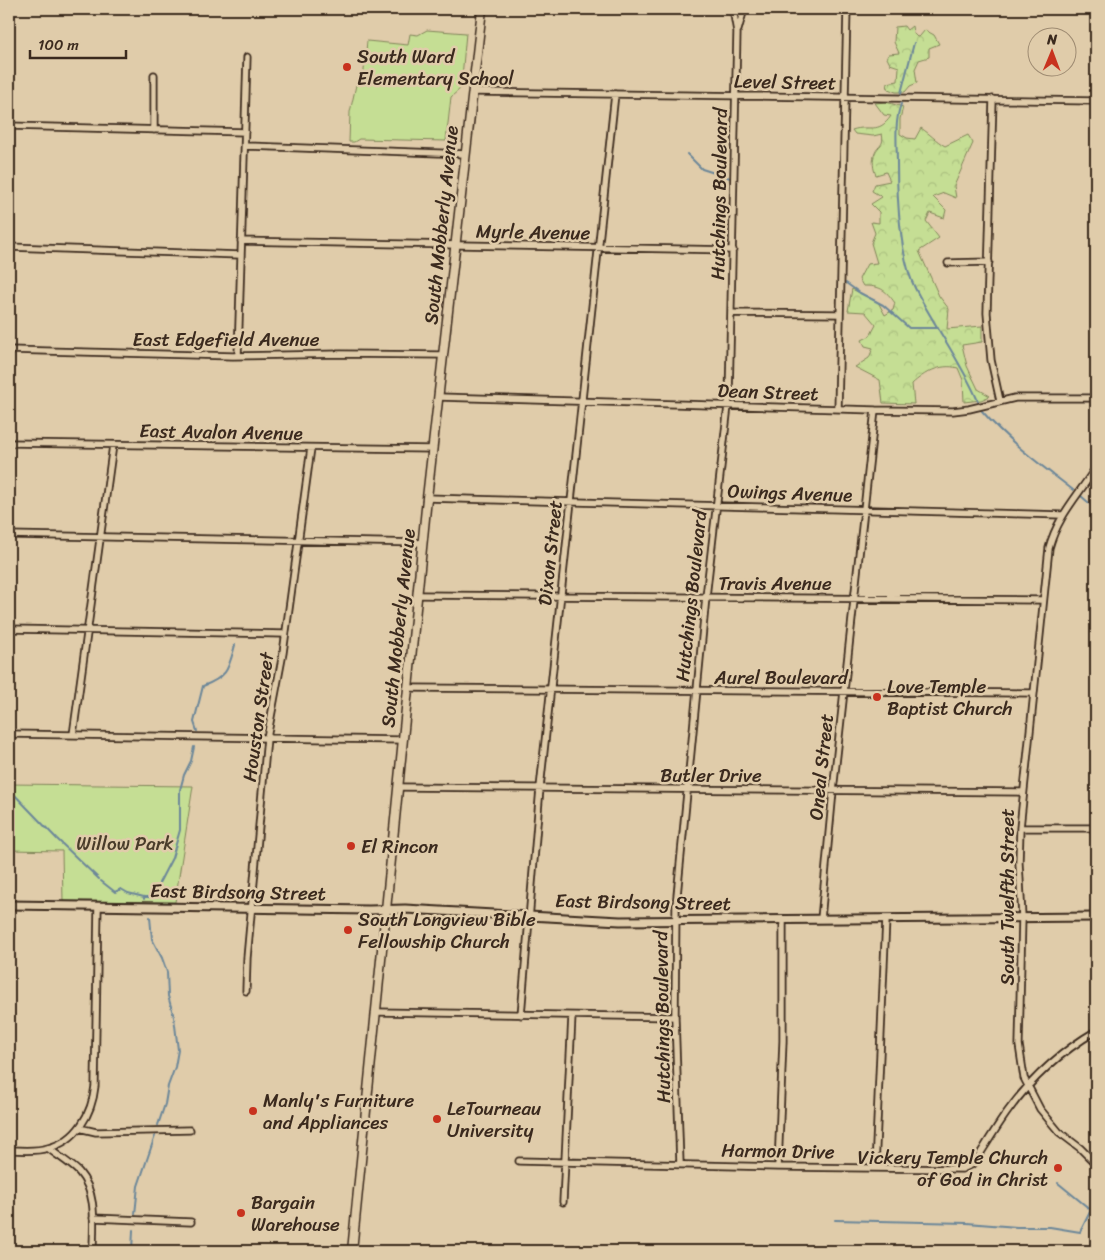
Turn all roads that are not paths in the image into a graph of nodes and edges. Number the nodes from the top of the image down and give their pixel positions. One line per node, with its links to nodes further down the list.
1 (482, 9): 8 (main road, South Mobberly Avenue)
2 (733, 9): 5 (street, Hutchings Boulevard)
3 (744, 9): 5 (street, Hutchings Boulevard)
4 (847, 9): 11 (street)
5 (737, 32): 10 (street, Hutchings Boulevard)
6 (247, 57): 16 (street)
7 (154, 75): 15 (street)
8 (473, 92): 9 (street, Level Street); 18 (main road, South Mobberly Avenue)
9 (615, 94): 10 (street, Level Street); 22 (street, Dixon Street)
10 (736, 96): 11 (street, Level Street); 23 (street, Hutchings Boulevard)
11 (846, 97): 12 (street, Level Street); 28 (street)
12 (993, 99): 13 (street, Level Street); 25 (street)
13 (1096, 101)
14 (9, 126): 15 (street)
15 (154, 130): 16 (street)
16 (245, 132): 17 (street)
17 (245, 146): 18 (street); 19 (street)
18 (466, 154): 20 (main road, South Mobberly Avenue)
19 (241, 241): 20 (street, Myrle Avenue); 24 (street)
20 (455, 245): 22 (street, Myrle Avenue); 31 (main road, South Mobberly Avenue)
21 (9, 247): 24 (street)
22 (597, 248): 23 (street, Myrle Avenue); 34 (street, Dixon Street)
23 (733, 250): 27 (street, Hutchings Boulevard)
24 (240, 255): 30 (street)
25 (989, 262): 26 (street); 35 (street)
26 (948, 263)
27 (732, 313): 28 (street); 36 (street, Hutchings Boulevard)
28 (840, 314): 37 (street)
29 (9, 350): 30 (street, East Edgefield Avenue)
30 (238, 356): 31 (street, East Edgefield Avenue)
31 (443, 356): 32 (main road, South Mobberly Avenue)
32 (438, 397): 34 (street, Dean Street); 42 (main road, South Mobberly Avenue)
33 (1096, 398): 35 (street, Dean Street)
34 (581, 400): 36 (street, Dean Street); 45 (street, Dixon Street)
35 (1000, 401): 38 (street, Dean Street)
36 (728, 406): 37 (street, Dean Street); 46 (street, Hutchings Boulevard)
37 (838, 409): 38 (street, Dean Street)
38 (875, 410): 47 (street, Oneal Street)
39 (9, 443): 40 (street, East Avalon Avenue)
40 (113, 445): 41 (street, East Avalon Avenue); 50 (street)
41 (310, 448): 42 (street, East Avalon Avenue); 51 (street, Houston Street)
42 (433, 449): 44 (main road, South Mobberly Avenue)
43 (1096, 468): 48 (street, South Twelfth Street)
44 (427, 498): 45 (street, Owings Avenue); 52 (main road, South Mobberly Avenue)
45 (570, 502): 46 (street, Owings Avenue); 54 (street, Dixon Street)
46 (716, 506): 47 (street, Owings Avenue); 55 (street, Hutchings Boulevard)
47 (864, 511): 48 (street, Owings Avenue); 56 (street, Oneal Street)
48 (1062, 515): 57 (street, South Twelfth Street)
49 (9, 536): 50 (street)
50 (101, 538): 51 (street); 59 (street)
51 (298, 540): 52 (street); 60 (street, Houston Street)
52 (423, 543): 53 (main road, South Mobberly Avenue)
53 (417, 594): 54 (street, Travis Avenue); 61 (main road, South Mobberly Avenue)
54 (561, 596): 55 (street, Travis Avenue); 62 (street, Dixon Street)
55 (706, 597): 56 (street, Travis Avenue); 63 (street, Hutchings Boulevard)
56 (854, 598): 57 (street, Travis Avenue); 64 (street, Oneal Street)
57 (1043, 600): 65 (street, South Twelfth Street)
58 (9, 629): 59 (street)
59 (87, 631): 60 (street); 67 (street)
60 (285, 634): 68 (street, Houston Street)
61 (408, 688): 62 (street, Aurel Boulevard); 69 (main road, South Mobberly Avenue)
62 (551, 690): 63 (street, Aurel Boulevard); 71 (street, Dixon Street)
63 (697, 691): 64 (street, Aurel Boulevard); 72 (street, Hutchings Boulevard)
64 (843, 692): 65 (street, Aurel Boulevard); 73 (street, Oneal Street)
65 (1033, 693): 74 (street, South Twelfth Street)
66 (9, 734): 67 (street)
67 (73, 735): 68 (street)
68 (267, 738): 69 (street); 79 (street, Houston Street)
69 (404, 740): 70 (main road, South Mobberly Avenue)
70 (398, 787): 71 (street, Butler Drive); 80 (main road, South Mobberly Avenue)
71 (540, 788): 72 (street, Butler Drive); 81 (street, Dixon Street)
72 (687, 790): 73 (street, Butler Drive); 87 (street, Hutchings Boulevard)
73 (833, 791): 74 (street, Butler Drive); 85 (street, Oneal Street)
74 (1023, 792): 75 (street, South Twelfth Street)
75 (1020, 828): 76 (street); 82 (street, South Twelfth Street)
76 (1096, 828)
77 (9, 905): 78 (street, East Birdsong Street)
78 (98, 906): 79 (street, East Birdsong Street); 95 (street)
79 (252, 908): 80 (street, East Birdsong Street); 88 (street, Houston Street)
80 (387, 909): 81 (street, East Birdsong Street); 89 (main road, South Mobberly Avenue)
81 (529, 916): 87 (street, East Birdsong Street); 90 (street, Dixon Street)
82 (1022, 917): 83 (street, East Birdsong Street); 86 (street, East Birdsong Street); 94 (street, South Twelfth Street)
83 (1096, 917)
84 (783, 919): 85 (street, East Birdsong Street); 87 (street, East Birdsong Street); 103 (street)
85 (821, 919): 86 (street, East Birdsong Street)
86 (886, 919): 104 (street)
87 (675, 921): 92 (street, Hutchings Boulevard)
88 (246, 991)
89 (377, 1012): 90 (street); 109 (main road, South Mobberly Avenue)
90 (522, 1015): 91 (street)
91 (572, 1016): 92 (street); 100 (street)
92 (675, 1017): 101 (street, Hutchings Boulevard)
93 (1096, 1031): 94 (street, Harmon Drive)
94 (1028, 1088): 102 (street, South Twelfth Street); 104 (street, Harmon Drive)
95 (79, 1128): 96 (street); 97 (street)
96 (190, 1130)
97 (48, 1148): 98 (street); 106 (street)
98 (9, 1150)
99 (519, 1161): 100 (street, Harmon Drive)
100 (565, 1162): 101 (street, Harmon Drive); 105 (street)
101 (680, 1164): 103 (street, Harmon Drive)
102 (1096, 1164)
103 (778, 1167): 104 (street, Harmon Drive)
104 (875, 1168)
105 (563, 1202)
106 (93, 1218): 107 (street); 108 (street)
107 (191, 1222)
108 (92, 1251)
109 (352, 1251)

